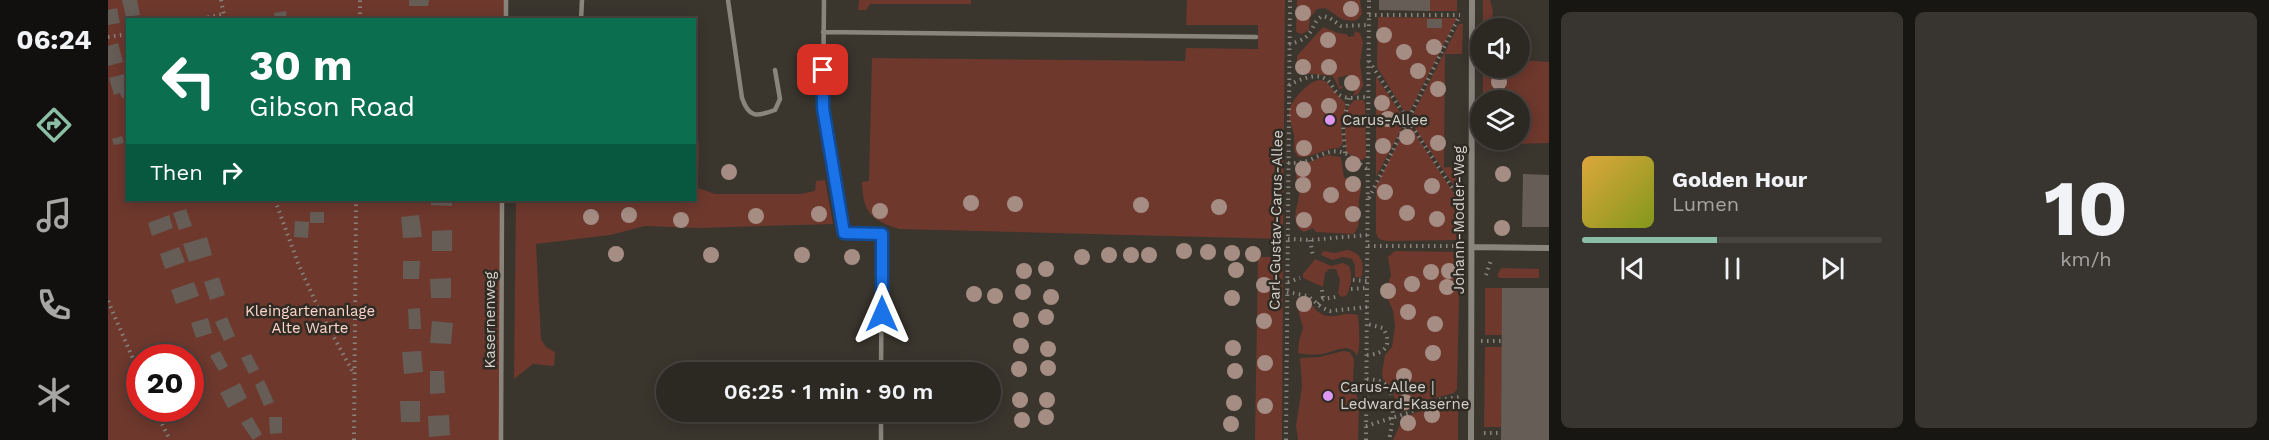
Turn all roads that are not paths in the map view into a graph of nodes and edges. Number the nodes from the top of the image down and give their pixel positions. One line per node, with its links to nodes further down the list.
1 (506, 0): 6 (lane)
2 (582, 0): 7 (lane)
3 (728, 0): 10 (lane)
4 (824, 0): 8 (lane)
5 (1472, 0): 12 (street, Johann-Modler-Weg)
6 (506, 18)
7 (581, 18)
8 (823, 32): 9 (lane); 14 (lane)
9 (1256, 37)
10 (775, 70)
11 (502, 201): 16 (lane, Kasernenweg)
12 (1472, 246): 13 (street); 18 (street, Johann-Modler-Weg)
13 (1549, 248)
14 (881, 362)
15 (881, 422): 17 (lane)
16 (501, 440)
17 (881, 440)
18 (1471, 440)

